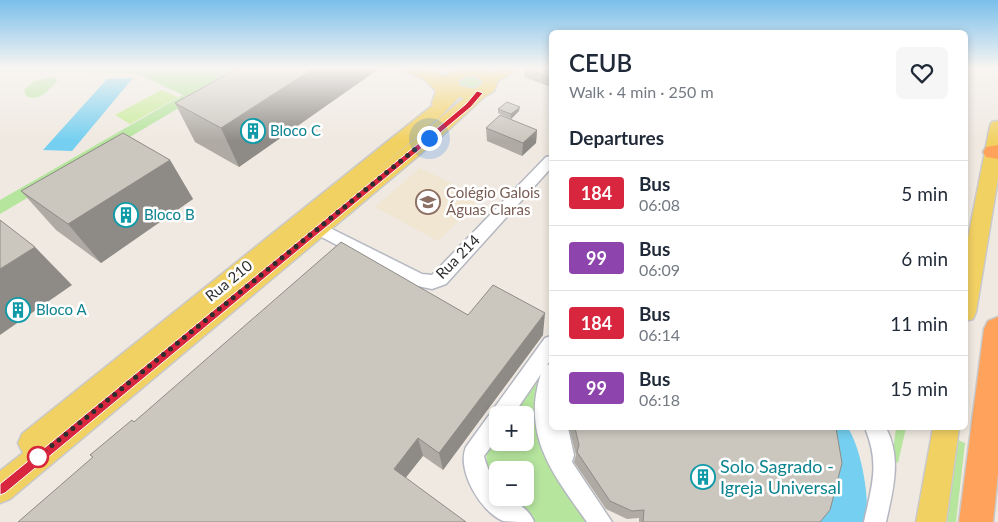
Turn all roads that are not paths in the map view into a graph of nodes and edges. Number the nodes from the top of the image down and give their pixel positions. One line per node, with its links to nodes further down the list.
1 (444, 92): 4 (main road)
2 (454, 92): 4 (main road, Rua 210)
3 (463, 92): 8 (main road, Rua 210)
4 (436, 112): 18 (main road, Rua 210)
5 (998, 126): 6 (main road)
6 (996, 152): 9 (main road)
7 (549, 162): 8 (street, Rua 214)
8 (317, 228): 20 (main road, Rua 210)
9 (968, 297)
10 (998, 329): 25 (highway)
11 (549, 347): 13 (street)
12 (549, 376): 19 (street)
13 (507, 406)
14 (558, 430): 19 (street)
15 (875, 430): 23 (street)
16 (946, 430): 24 (main road)
17 (489, 432): 21 (street)
18 (0, 471)
19 (576, 487): 22 (street)
20 (0, 489)
21 (523, 522)
22 (601, 522)
23 (875, 522)
24 (931, 522)
25 (976, 522)

